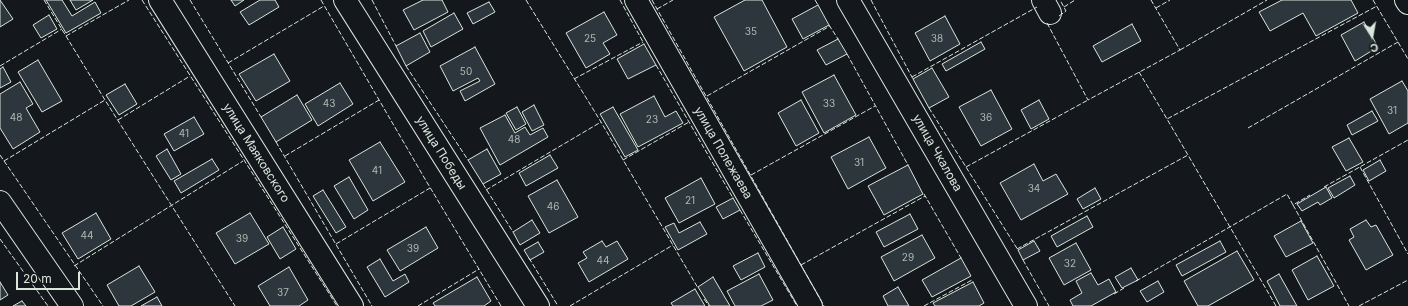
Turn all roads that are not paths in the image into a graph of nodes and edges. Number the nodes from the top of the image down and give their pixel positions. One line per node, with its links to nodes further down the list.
1 (160, 0): 9 (street, улица Маяковского)
2 (345, 0): 10 (street, улица Победы)
3 (636, 0): 11 (street, улица Полежаева)
4 (848, 0): 12 (street, улица Чкалова)
5 (1406, 0): 6 (street)
6 (1408, 3)
7 (0, 202): 8 (street)
8 (72, 306)
9 (352, 306)
10 (538, 306)
11 (811, 306)
12 (1026, 306)

